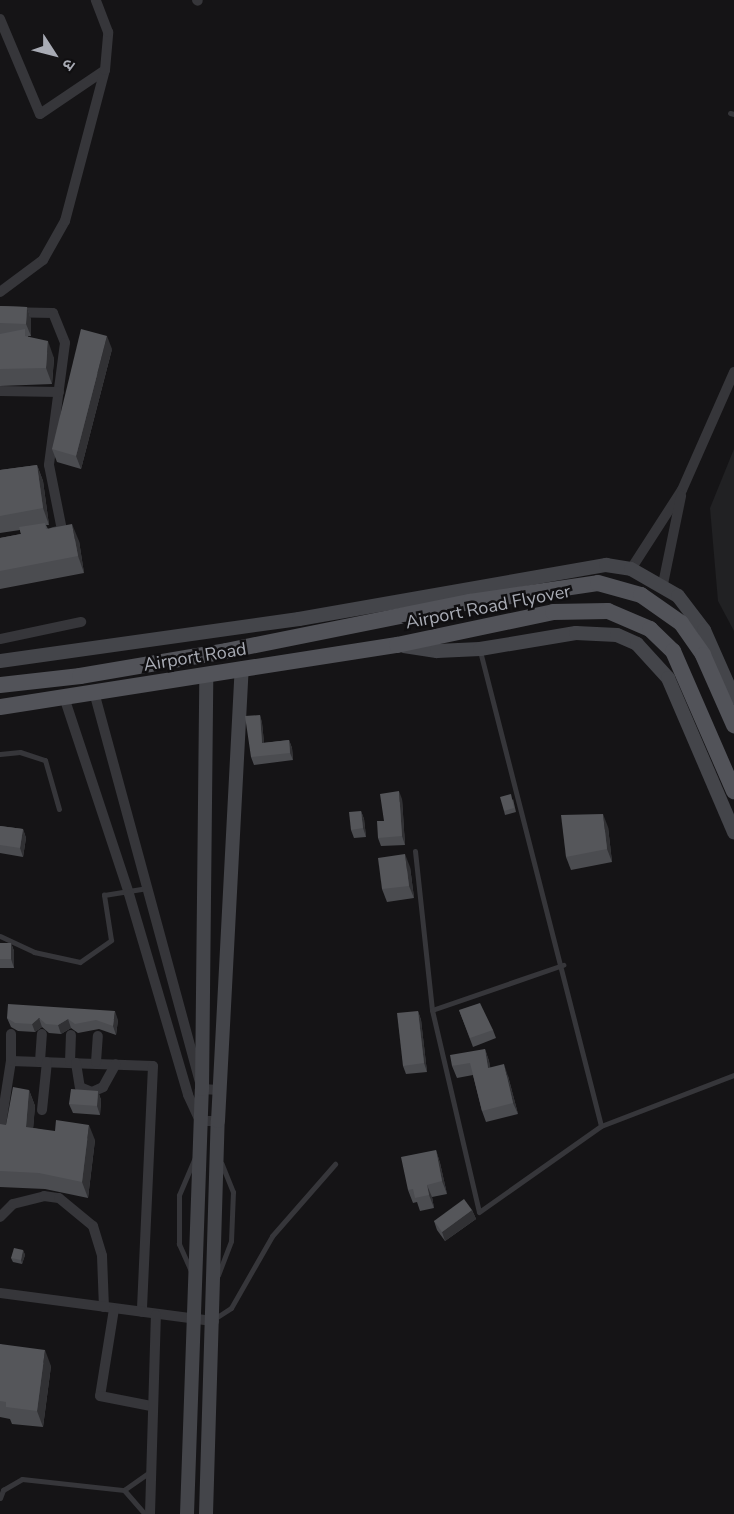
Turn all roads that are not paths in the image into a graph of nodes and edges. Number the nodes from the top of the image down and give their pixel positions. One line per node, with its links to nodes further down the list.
1 (96, 0): 3 (street)
2 (0, 19): 3 (street)
3 (105, 70): 4 (street)
4 (0, 292)
5 (0, 312): 8 (street)
6 (734, 372): 9 (street)
7 (0, 391): 8 (street)
8 (59, 392): 10 (street)
9 (682, 490): 11 (street); 12 (street)
10 (41, 534)
11 (631, 568): 12 (street); 17 (street)
12 (663, 584): 23 (street)
13 (81, 622): 14 (street)
14 (0, 639)
15 (397, 645): 16 (street); 18 (main road, Airport Road); 27 (main road, Airport Road Flyover)
16 (480, 649): 29 (street); 34 (lane)
17 (0, 661)
18 (242, 669): 19 (main road, Airport Road); 47 (street)
19 (206, 675): 21 (main road, Airport Road); 46 (street)
20 (0, 685): 25 (main road)
21 (94, 692): 22 (main road, Airport Road); 31 (street)
22 (64, 697): 24 (main road, Airport Road); 32 (street)
23 (734, 698)
24 (0, 707)
25 (734, 725)
26 (0, 754): 28 (lane)
27 (734, 791)
28 (58, 809)
29 (734, 832)
30 (415, 851): 35 (lane)
31 (147, 888): 32 (lane); 46 (street)
32 (128, 891): 33 (lane); 49 (street)
33 (0, 936)
34 (563, 965): 35 (lane); 51 (lane)
35 (432, 1010): 51 (lane)
36 (11, 1034): 40 (street)
37 (42, 1034): 41 (street)
38 (71, 1035): 42 (street)
39 (98, 1036): 43 (street)
40 (12, 1061): 41 (street); 52 (street)
41 (43, 1061): 42 (street); 48 (street)
42 (73, 1062): 43 (street); 44 (street)
43 (96, 1062): 44 (street)
44 (116, 1064): 57 (street)
45 (734, 1075): 51 (lane)
46 (202, 1089): 47 (street); 49 (street)
47 (219, 1090): 50 (street)
48 (42, 1110)
49 (200, 1121): 50 (street); 59 (street)
50 (218, 1121): 60 (street)
51 (601, 1126)
52 (0, 1131)
53 (335, 1164): 60 (lane)
54 (0, 1217): 56 (street)
55 (0, 1293): 56 (street)
56 (109, 1308): 57 (street); 61 (street)
57 (142, 1312): 58 (street)
58 (156, 1315): 59 (street); 61 (street)
59 (193, 1319): 60 (street); 67 (street)
60 (213, 1320): 68 (street)
61 (151, 1406): 62 (street)
62 (152, 1470): 63 (lane); 66 (street)
63 (124, 1490): 64 (lane); 65 (lane)
64 (0, 1498)
65 (145, 1514)
66 (150, 1514)
67 (187, 1514)
68 (206, 1514)

